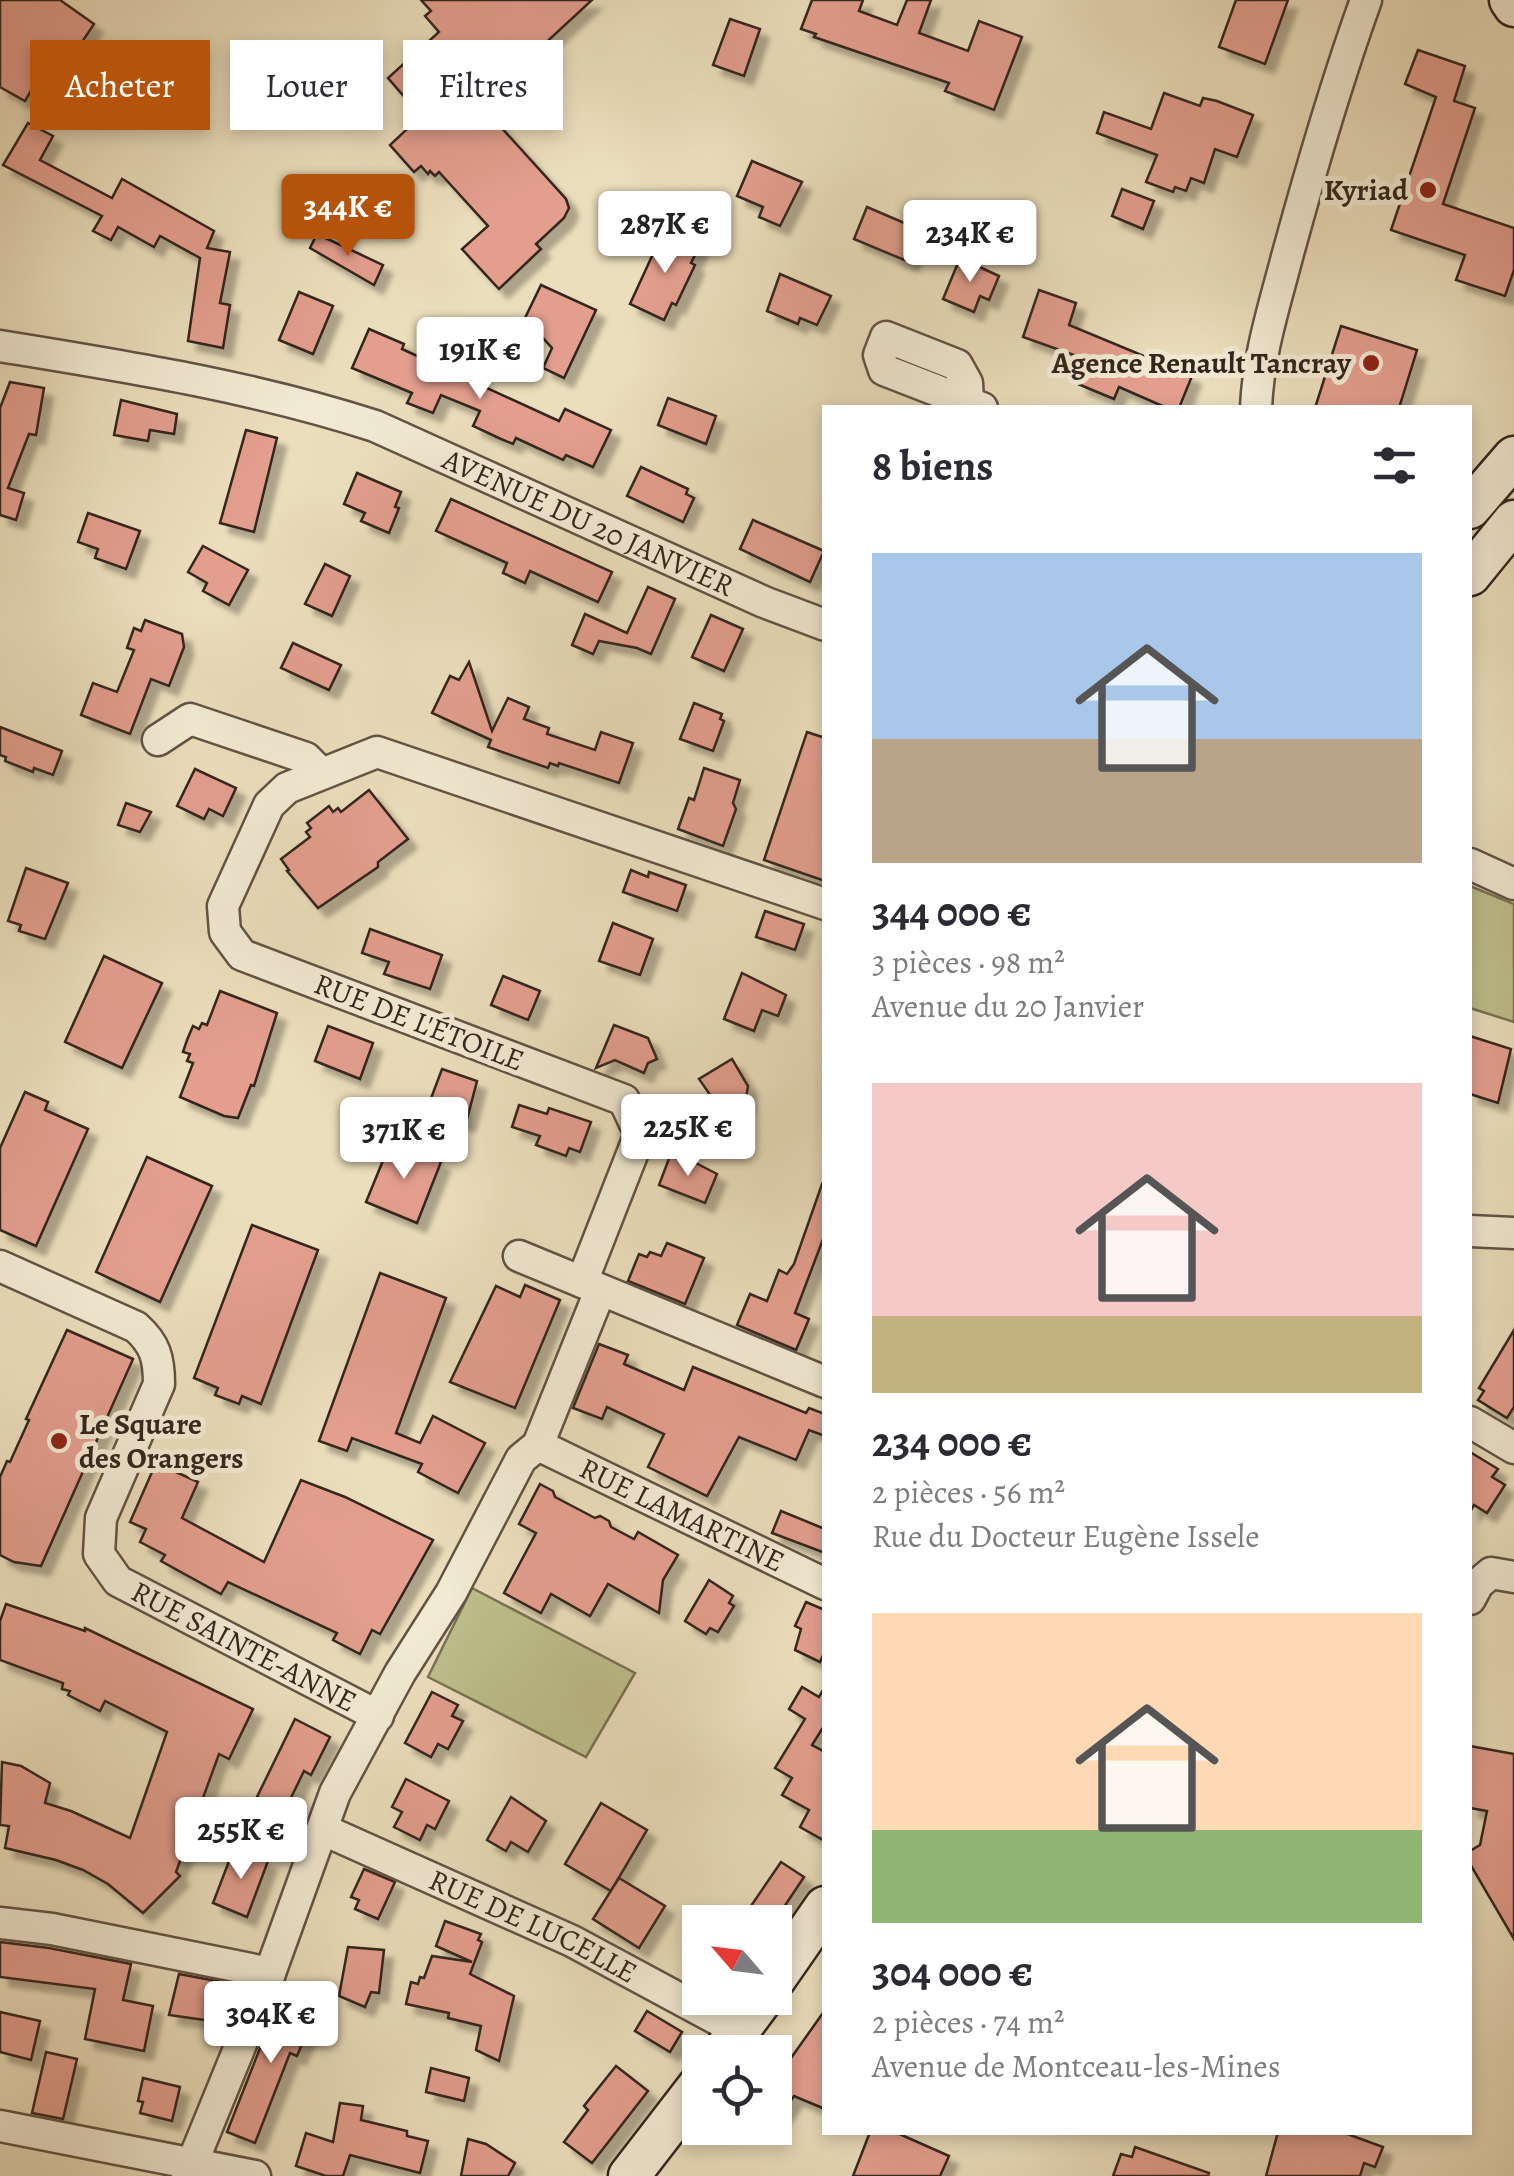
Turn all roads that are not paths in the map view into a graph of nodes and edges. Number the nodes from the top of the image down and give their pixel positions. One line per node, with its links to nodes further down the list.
1 (1366, 0): 3 (street)
2 (0, 346): 8 (street, AVENUE DU 20 JANVIER)
3 (1256, 405)
4 (1514, 458): 5 (main road)
5 (1472, 506)
6 (1514, 521): 7 (main road)
7 (1472, 574)
8 (822, 624)
9 (158, 740): 10 (street)
10 (321, 773): 13 (street, RUE DE L'ÉTOILE); 18 (street, RUE DE L'ÉTOILE)
11 (1472, 865): 12 (street)
12 (1514, 884)
13 (822, 903)
14 (1472, 1230): 15 (street)
15 (1514, 1232)
16 (518, 1256): 18 (street)
17 (0, 1266): 26 (street, RUE SAINTE-ANNE)
18 (591, 1286): 19 (street); 21 (street, RUE DE L'ÉTOILE)
19 (822, 1381)
20 (1472, 1423): 22 (street)
21 (538, 1445): 24 (street, RUE LAMARTINE); 26 (street, RUE DE L'ÉTOILE)
22 (1514, 1448)
23 (1502, 1575): 25 (street)
24 (822, 1583)
25 (1472, 1594)
26 (378, 1716): 27 (street, RUE DE L'ÉTOILE)
27 (324, 1830): 31 (street, RUE DE L'ÉTOILE); 32 (street, RUE DE LUCELLE)
28 (822, 1911): 30 (main road)
29 (0, 1923): 31 (street)
30 (792, 1955)
31 (270, 1973): 35 (street, RUE DE L'ÉTOILE)
32 (720, 2035)
33 (682, 2107): 37 (main road)
34 (0, 2126): 35 (street)
35 (190, 2169): 36 (street)
36 (255, 2176)
37 (629, 2176)

